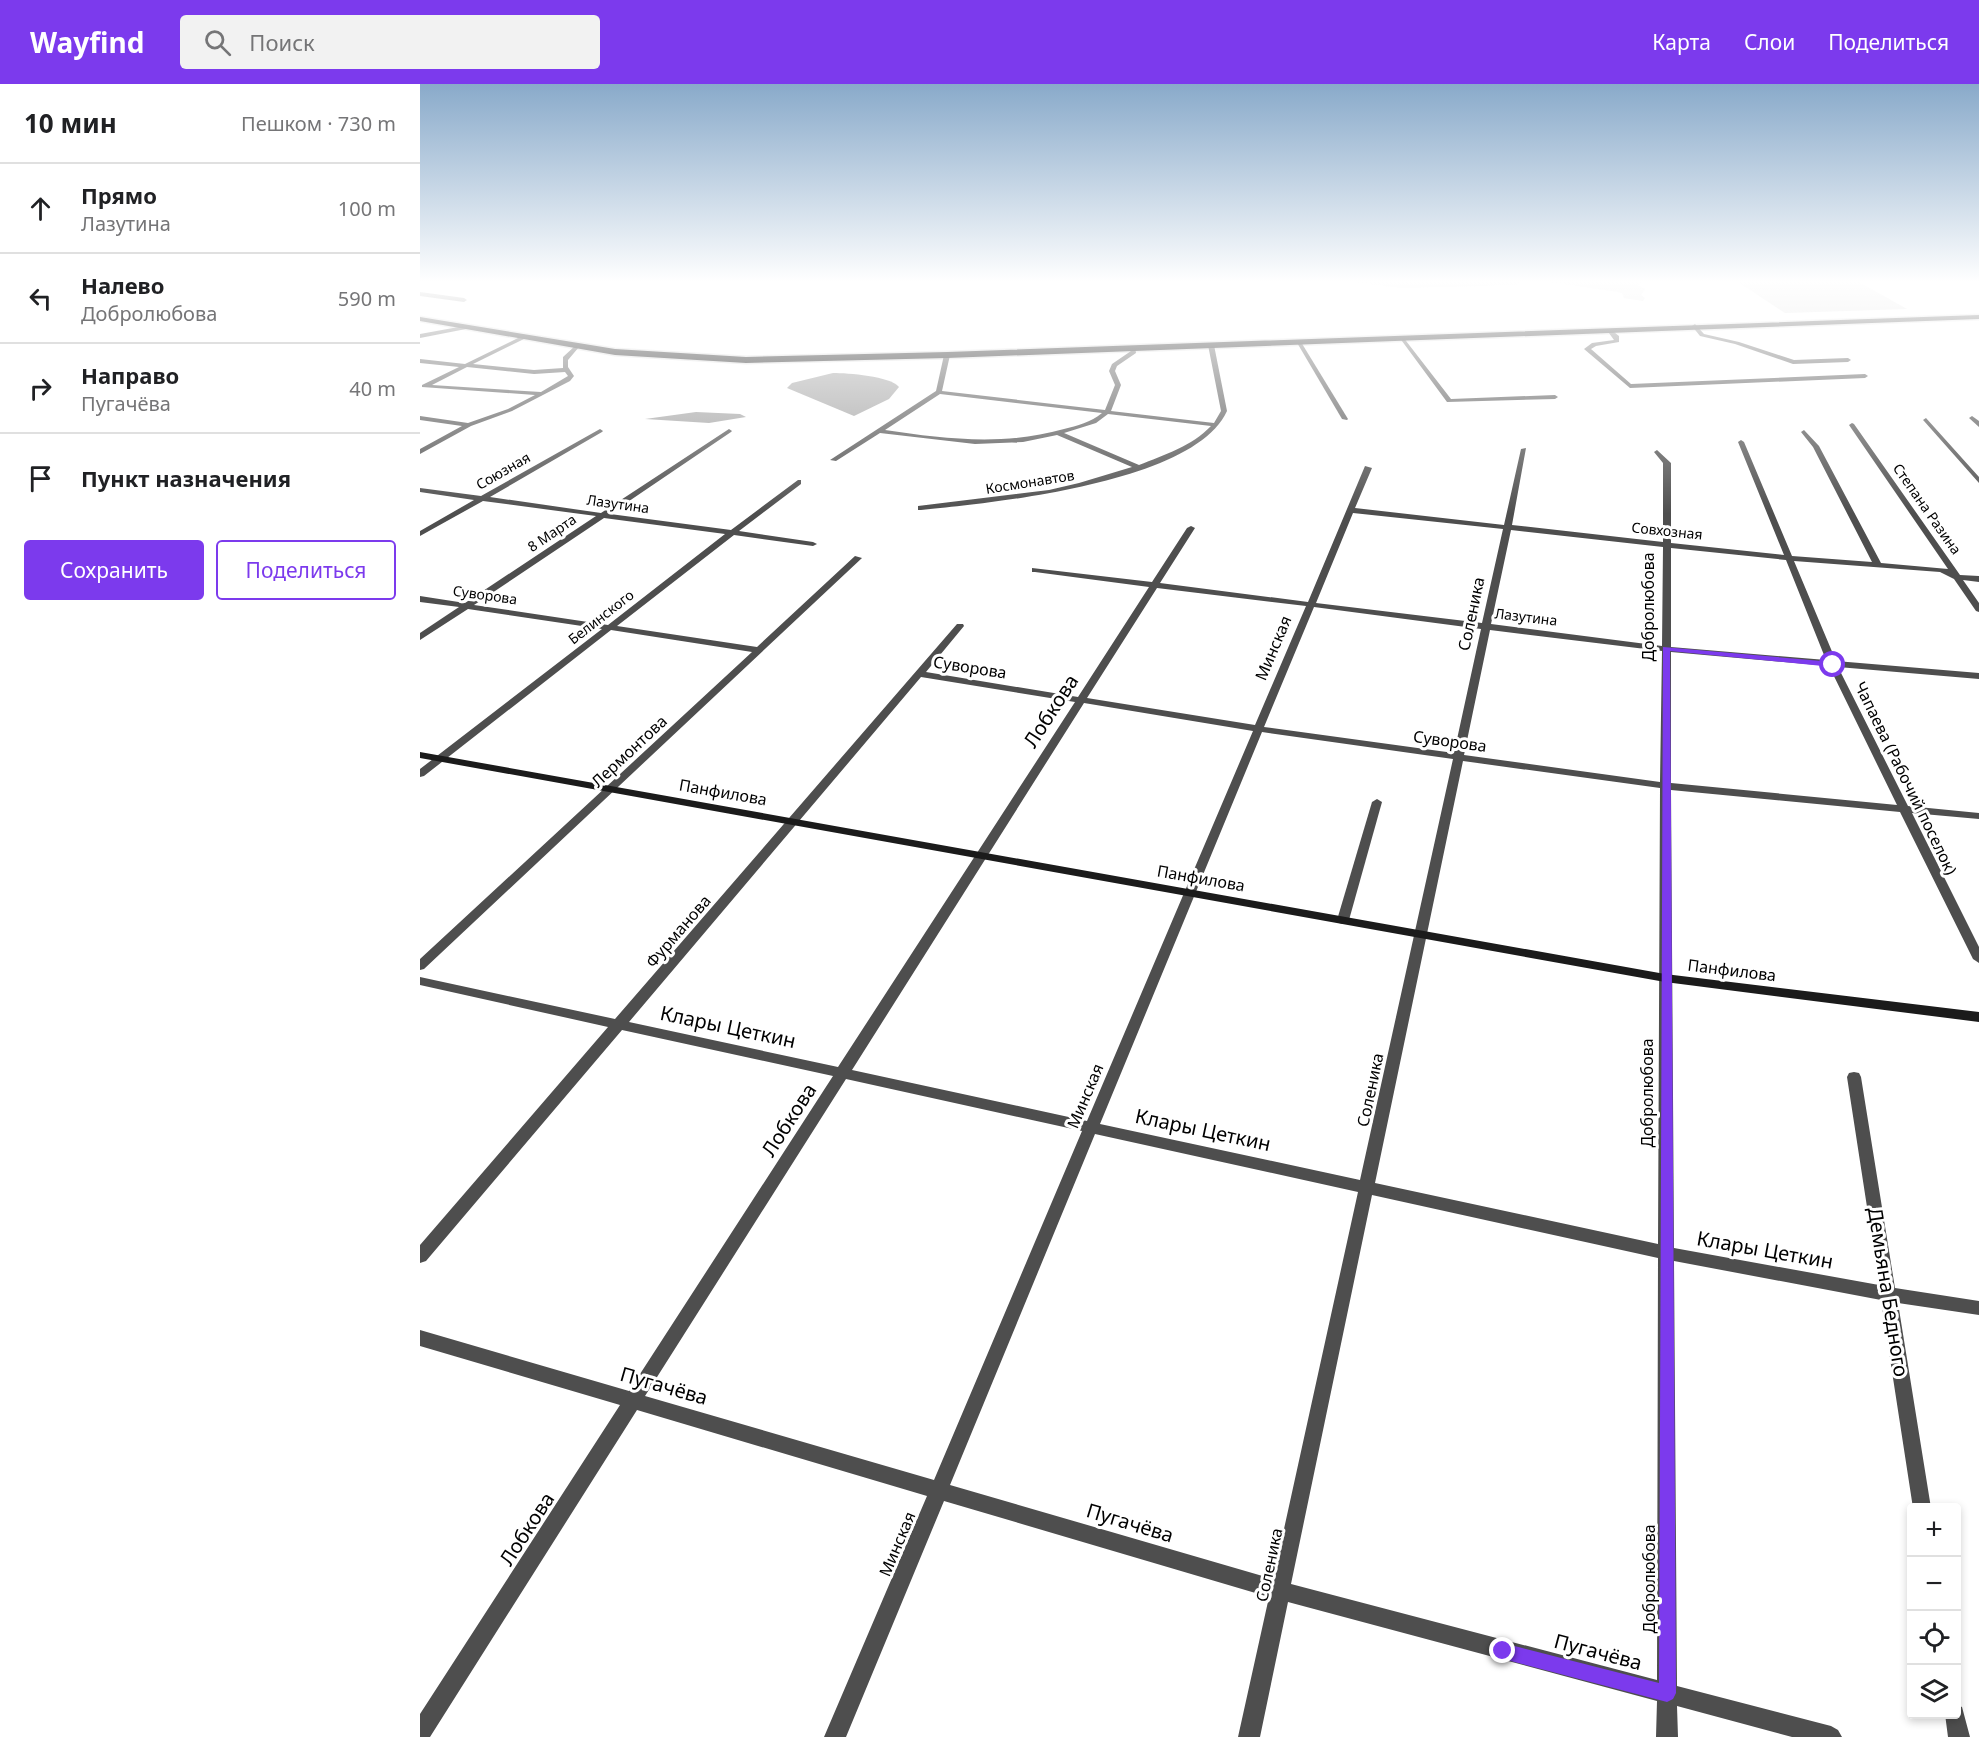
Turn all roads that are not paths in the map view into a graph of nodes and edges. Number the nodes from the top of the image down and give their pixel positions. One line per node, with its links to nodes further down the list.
1 (479, 359): 14 (street)
2 (565, 359): 15 (street)
3 (727, 359): 4 (highway)
4 (781, 359)
5 (946, 359): 18 (street)
6 (1124, 359): 21 (street)
7 (1214, 359): 27 (street)
8 (1308, 359): 24 (street)
9 (1417, 359): 20 (street)
10 (1598, 359): 16 (street)
11 (1784, 359): 12 (street)
12 (1848, 360)
13 (420, 361): 14 (street)
14 (465, 366): 15 (street); 17 (street)
15 (565, 370): 19 (street)
16 (1865, 376)
17 (423, 386): 19 (street)
18 (939, 392): 21 (street); 32 (street)
19 (540, 393): 26 (street)
20 (1555, 397)
21 (1108, 412): 27 (street); 34 (street, Космонавтов)
22 (1976, 417): 29 (street)
23 (420, 418): 26 (street)
24 (1344, 419)
25 (1926, 420): 42 (street)
26 (469, 425): 37 (street)
27 (1216, 425): 40 (street, Космонавтов)
28 (1852, 425): 59 (street, Степана Разина)
29 (1979, 425)
30 (600, 431): 45 (street, Союзная)
31 (729, 431): 48 (street, 8 Марта)
32 (877, 431): 34 (street, Космонавтов); 39 (street)
33 (1804, 432): 57 (street)
34 (1057, 434): 40 (street, Космонавтов)
35 (1741, 442): 56 (street, Чапаева (Рабочий поселок))
36 (1524, 449): 50 (street, Соленика)
37 (420, 452)
38 (1657, 452): 54 (street, Добролюбова)
39 (834, 460)
40 (1140, 468): 46 (street, Космонавтов)
41 (1368, 468): 47 (street, Минская)
42 (1979, 481)
43 (798, 482): 51 (street, Белинского)
44 (420, 490): 45 (street, Лазутина)
45 (481, 498): 48 (street, Лазутина); 52 (street, Союзная)
46 (921, 508)
47 (1351, 510): 50 (street, Совхозная); 63 (street, Минская)
48 (603, 515): 51 (street, Лазутина); 64 (street, 8 Марта)
49 (1191, 528): 61 (street, Лобкова)
50 (1508, 528): 54 (street, Совхозная); 67 (street, Соленика)
51 (732, 533): 53 (street, Лазутина); 68 (street, Белинского)
52 (420, 534)
53 (813, 544)
54 (1666, 545): 56 (street, Совхозная); 70 (street, Добролюбова)
55 (858, 558): 71 (street, Лермонтова)
56 (1787, 558): 57 (street, Совхозная); 72 (street, Чапаева (Рабочий поселок))
57 (1878, 565): 59 (street, Совхозная)
58 (1035, 570): 61 (street, Лазутина)
59 (1957, 577): 60 (street, Совхозная); 65 (street, Степана Разина)
60 (1979, 579)
61 (1155, 585): 63 (street, Лазутина); 75 (street, Лобкова)
62 (420, 599): 64 (street, Суворова)
63 (1311, 604): 67 (street, Лазутина); 76 (street, Минская)
64 (466, 606): 68 (street, Суворова); 69 (street, 8 Марта)
65 (1979, 609)
66 (960, 626): 73 (street, Фурманова)
67 (1487, 626): 70 (street, Лазутина); 78 (street, Соленика)
68 (610, 628): 71 (street, Суворова); 79 (street, Белинского)
69 (420, 637)
70 (1666, 649): 72 (street, Лазутина); 81 (street, Добролюбова)
71 (759, 650): 82 (street, Лермонтова)
72 (1833, 665): 74 (street, Лазутина); 84 (street, Чапаева (Рабочий поселок))
73 (920, 674): 75 (street, Суворова); 86 (street, Фурманова)
74 (1979, 676)
75 (1081, 700): 76 (street, Суворова); 87 (street, Лобкова)
76 (1258, 729): 78 (street, Суворова); 88 (street, Минская)
77 (420, 755): 79 (street, Панфилова)
78 (1459, 757): 81 (street, Суворова); 90 (street, Соленика)
79 (441, 758): 80 (street, Белинского); 82 (street, Панфилова)
80 (420, 774)
81 (1666, 786): 84 (street, Суворова); 93 (street, Добролюбова)
82 (610, 789): 86 (street, Панфилова); 92 (street, Лермонтова)
83 (1377, 802): 89 (street)
84 (1905, 809): 85 (street, Суворова); 91 (street, Чапаева (Рабочий поселок))
85 (1979, 816)
86 (793, 821): 87 (street, Панфилова); 96 (street, Фурманова)
87 (982, 855): 88 (street, Панфилова); 97 (street, Лобкова)
88 (1190, 893): 89 (street, Панфилова); 99 (street, Минская)
89 (1343, 920): 90 (street, Панфилова)
90 (1422, 934): 93 (street, Панфилова); 100 (street, Соленика)
91 (1979, 959)
92 (420, 966)
93 (1665, 978): 95 (street, Панфилова); 101 (street, Добролюбова)
94 (420, 981): 96 (street, Клары Цеткин)
95 (1979, 1017)
96 (619, 1024): 97 (street, Клары Цеткин); 102 (street, Фурманова)
97 (842, 1073): 99 (street, Клары Цеткин); 106 (street, Лобкова)
98 (1854, 1077): 103 (street, Демьяна Бедного)
99 (1091, 1127): 100 (street, Клары Цеткин); 107 (street, Минская)
100 (1368, 1188): 101 (street, Клары Цеткин); 109 (street, Соленика)
101 (1666, 1253): 103 (street, Клары Цеткин); 110 (street, Добролюбова)
102 (420, 1256)
103 (1888, 1294): 104 (street, Клары Цеткин); 108 (street, Демьяна Бедного)
104 (1979, 1308)
105 (420, 1338): 106 (street, Пугачёва)
106 (633, 1400): 107 (street, Пугачёва); 112 (street, Лобкова)
107 (939, 1490): 109 (street, Пугачёва); 113 (street, Минская)
108 (1921, 1503)
109 (1282, 1591): 110 (street, Пугачёва); 114 (street, Соленика)
110 (1667, 1693): 115 (street, Добролюбова); 116 (street, Пугачёва)
111 (1956, 1719): 117 (street)
112 (420, 1733)
113 (835, 1737)
114 (1249, 1737)
115 (1667, 1737)
116 (1832, 1737)
117 (1959, 1737)

